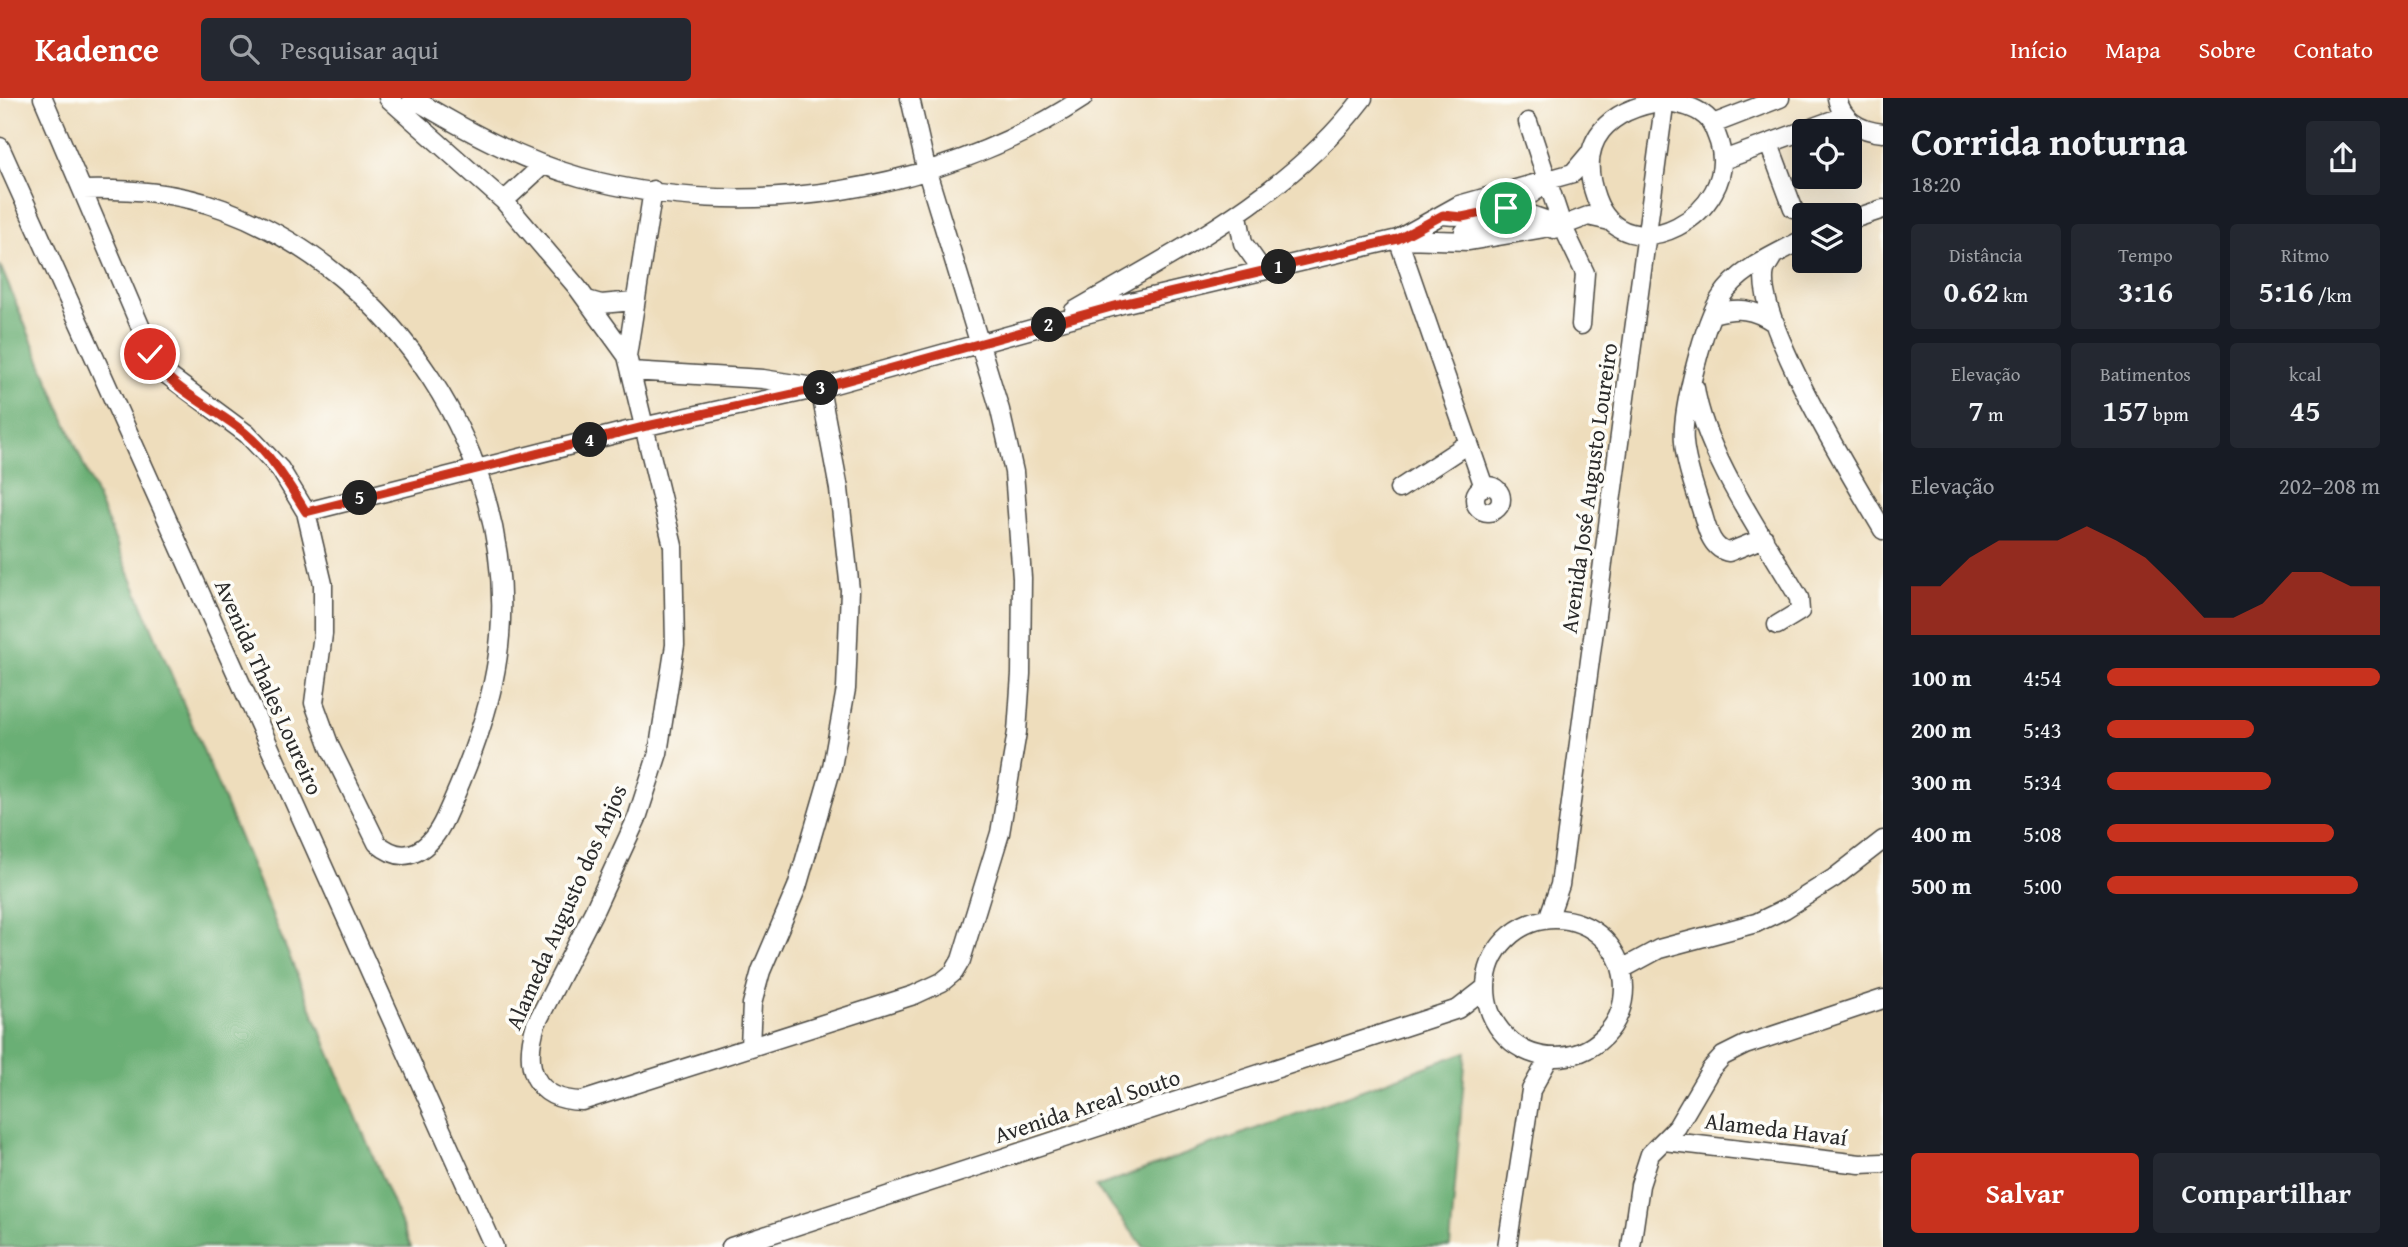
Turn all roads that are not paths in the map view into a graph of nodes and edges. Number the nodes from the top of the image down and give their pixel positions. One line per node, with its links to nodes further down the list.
1 (43, 98): 21 (street)
2 (388, 98): 23 (street, Alameda Augusto dos Anjos)
3 (412, 98): 18 (street)
4 (910, 98): 19 (street)
5 (1083, 98): 19 (street)
6 (1363, 98): 27 (street)
7 (1780, 98): 12 (street)
8 (1837, 98): 10 (street)
9 (1665, 99): 12 (street); 16 (street); 31 (street, Avenida José Augusto Loureiro)
10 (1844, 116): 13 (street); 14 (street)
11 (1528, 122): 20 (street)
12 (1713, 124): 17 (street)
13 (1883, 133)
14 (1769, 144): 17 (street); 24 (street)
15 (0, 146): 73 (street, Avenida Thales Loureiro)
16 (1589, 154): 20 (street); 29 (street)
17 (1723, 160): 31 (street)
18 (543, 165): 22 (street); 23 (street)
19 (928, 172): 22 (street); 43 (street)
20 (1547, 182): 26 (street); 30 (street)
21 (83, 190): 49 (street); 52 (street)
22 (653, 190): 38 (street, Alameda Augusto dos Anjos)
23 (504, 201): 37 (street, Alameda Augusto dos Anjos)
24 (1792, 205)
25 (1883, 209): 28 (street)
26 (1507, 213): 30 (street); 30 (street); 32 (street); 33 (street); 33 (street)
27 (1238, 215): 36 (street); 41 (street)
28 (1862, 216)
29 (1610, 221): 30 (street); 31 (street)
30 (1562, 225): 42 (street)
31 (1648, 236): 57 (street, Avenida José Augusto Loureiro)
32 (1398, 239): 33 (street); 36 (street); 48 (street)
33 (1455, 239)
34 (1792, 246): 35 (street)
35 (1773, 256): 39 (street); 40 (street)
36 (1263, 271): 41 (street)
37 (587, 300): 38 (street); 44 (street, Alameda Augusto dos Anjos)
38 (634, 300): 44 (street, Alameda Augusto dos Anjos)
39 (1712, 314): 40 (street); 45 (street)
40 (1774, 323): 53 (street)
41 (1050, 325): 43 (street)
42 (1581, 325)
43 (980, 346): 46 (street); 67 (street, Alameda Augusto dos Anjos)
44 (629, 363): 46 (street); 47 (street, Alameda Augusto dos Anjos)
45 (1694, 382): 54 (street); 54 (street)
46 (820, 388): 47 (street); 67 (street)
47 (647, 426): 49 (street); 67 (street, Alameda Augusto dos Anjos)
48 (1469, 443): 50 (street); 51 (street)
49 (478, 468): 52 (street); 52 (street)
50 (1483, 487)
51 (1399, 489)
52 (306, 512)
53 (1883, 530)
54 (1764, 538): 55 (street)
55 (1777, 625)
56 (1883, 840): 61 (street)
57 (1560, 885): 58 (street, Avenida José Augusto Loureiro); 59 (street)
58 (1548, 919): 59 (street); 63 (street)
59 (1576, 922): 60 (street)
60 (1612, 949): 61 (street); 62 (street)
61 (1659, 949): 62 (street)
62 (1622, 969): 69 (street)
63 (1485, 988): 65 (street, Avenida Areal Souto); 66 (street)
64 (1883, 999): 71 (street)
65 (1458, 1009): 66 (street, Avenida Areal Souto); 74 (street, Avenida Areal Souto)
66 (1490, 1013): 68 (street)
67 (750, 1046)
68 (1523, 1050): 69 (street); 70 (street)
69 (1549, 1058): 70 (street)
70 (1531, 1090): 75 (street)
71 (1664, 1141): 72 (street, Alameda Havaí); 76 (street)
72 (1883, 1163)
73 (495, 1247)
74 (731, 1247)
75 (1507, 1247)
76 (1631, 1247)

